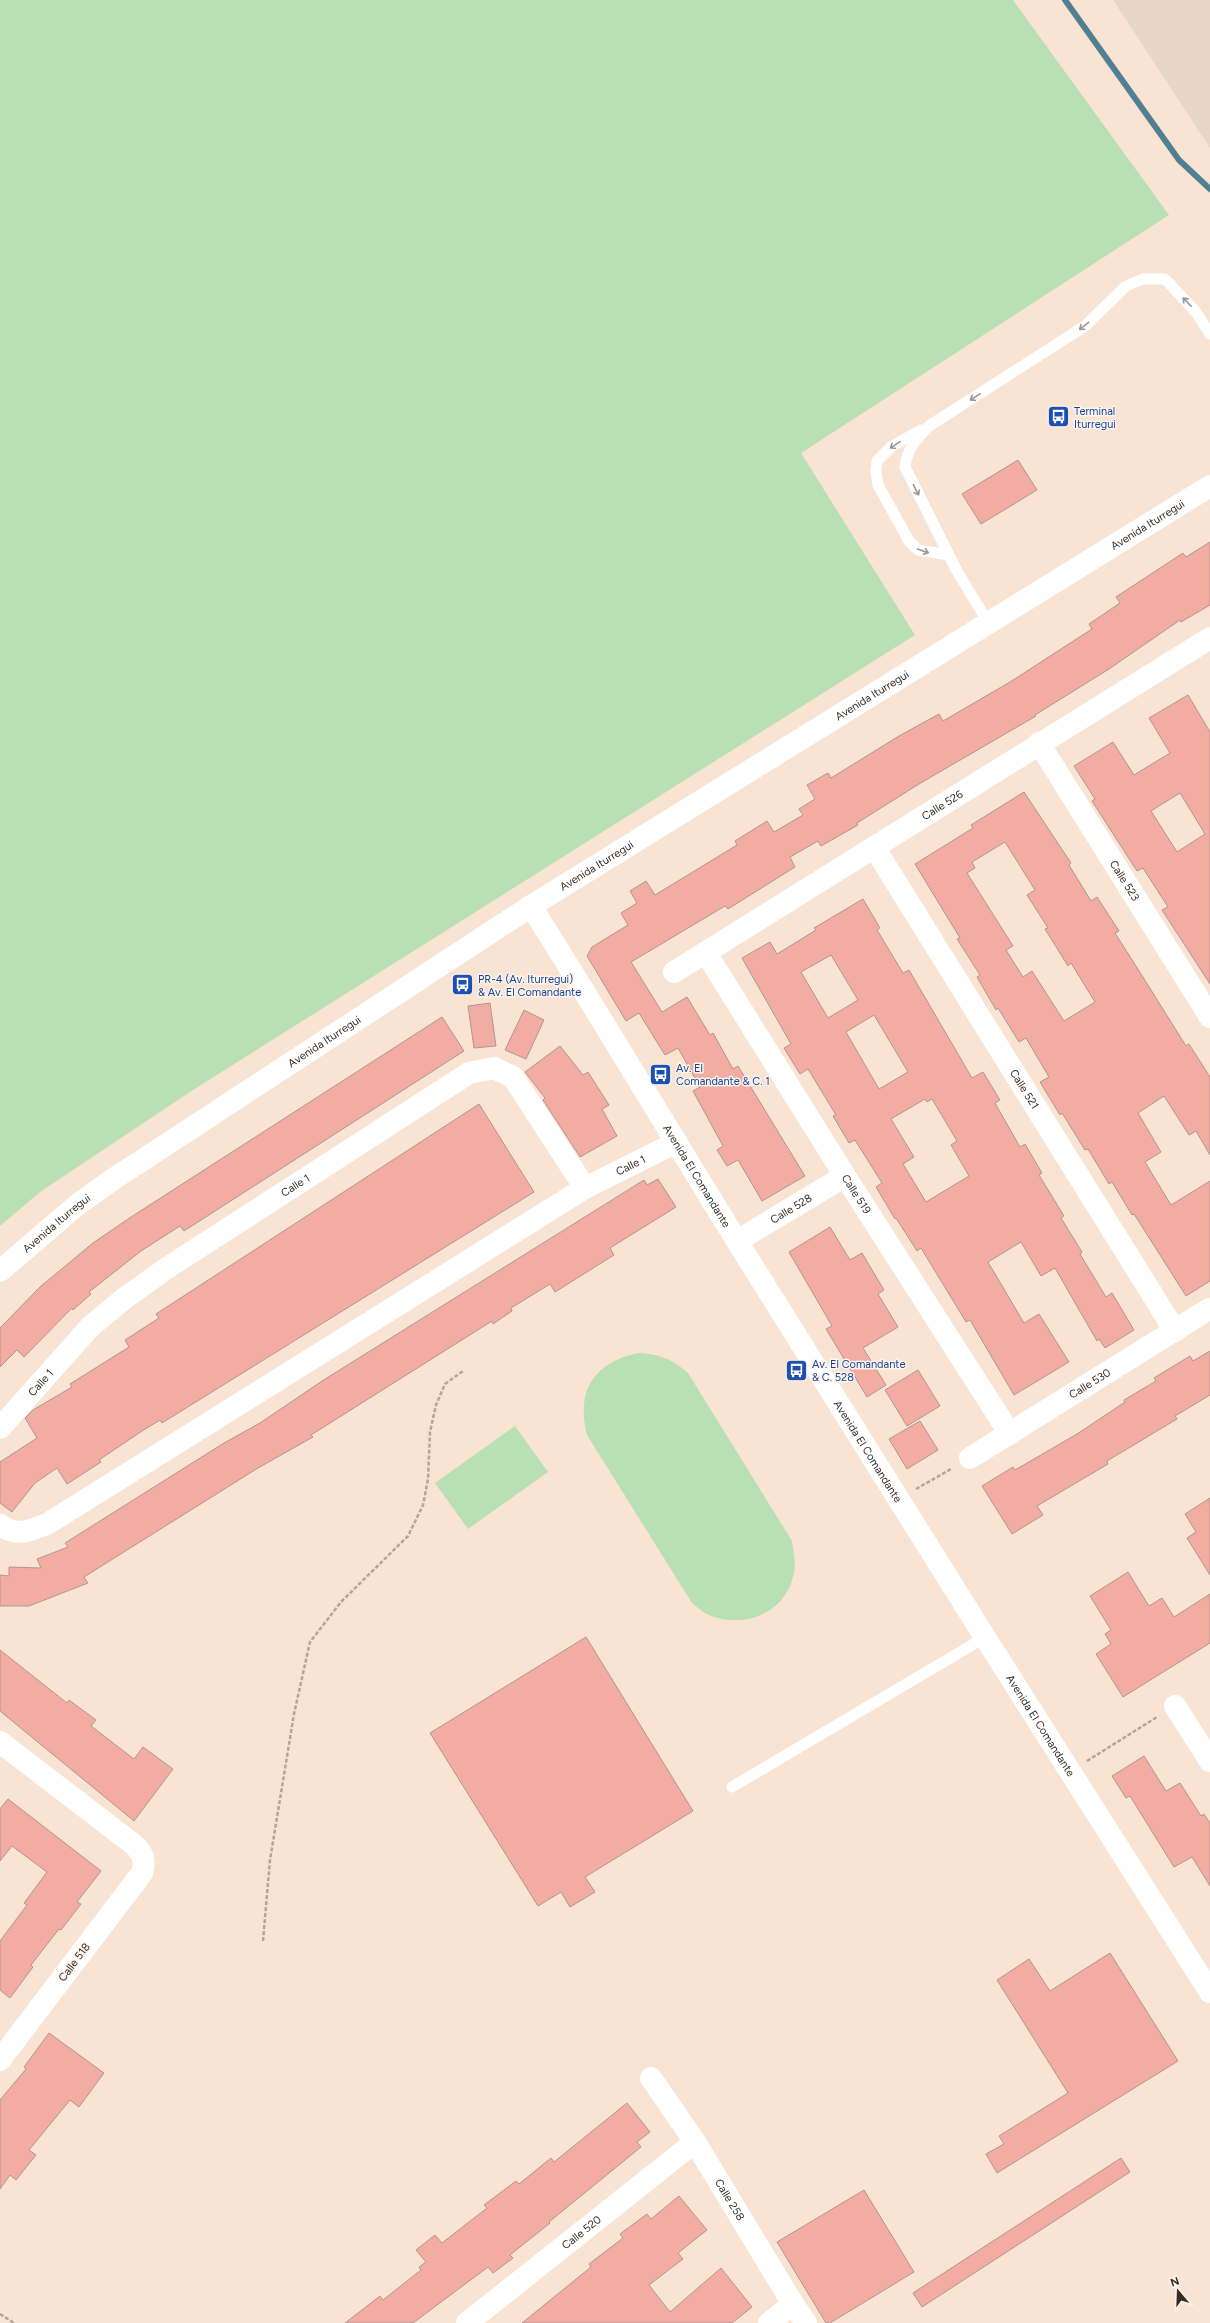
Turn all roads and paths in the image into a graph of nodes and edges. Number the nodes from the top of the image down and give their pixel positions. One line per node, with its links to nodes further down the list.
1 (1210, 334): 2 (lane, one-way to 2)
2 (929, 426): 4 (lane, one-way to 4); 4 (lane, one-way to 4)
3 (1210, 486): 5 (street, Avenida Iturregui)
4 (949, 555): 5 (lane)
5 (989, 624): 9 (street, Avenida Iturregui)
6 (1208, 644): 7 (street, Calle 526)
7 (1039, 743): 8 (street, Calle 526); 12 (street, Calle 523)
8 (874, 847): 10 (street, Calle 526); 19 (street, Calle 521)
9 (531, 906): 13 (street, Avenida El Comandante); 17 (street, Avenida Iturregui)
10 (706, 953): 11 (street, Calle 526); 14 (street, Calle 519)
11 (674, 972)
12 (1210, 1017)
13 (677, 1142): 15 (street, Calle 1); 16 (street, Avenida El Comandante)
14 (844, 1176): 16 (street, Calle 528); 22 (street, Calle 519)
15 (585, 1188): 21 (street, Calle 1); 25 (street, Calle 1)
16 (737, 1241): 24 (street, Avenida El Comandante)
17 (0, 1271)
18 (1210, 1310): 19 (street, Calle 530)
19 (1175, 1331): 22 (street, Calle 530)
20 (463, 1370): 32 (path)
21 (0, 1428)
22 (1010, 1434): 23 (street, Calle 530)
23 (970, 1458): 24 (path)
24 (898, 1499): 26 (street, Avenida El Comandante)
25 (0, 1526)
26 (984, 1638): 30 (street, Avenida El Comandante); 31 (lane)
27 (1175, 1706): 29 (street); 30 (path)
28 (2, 1747): 34 (street, Calle 518)
29 (1210, 1762)
30 (1070, 1772): 33 (street, Avenida El Comandante)
31 (732, 1787)
32 (263, 1941)
33 (1210, 1992)
34 (0, 2060)
35 (651, 2078): 36 (street, Calle 258)
36 (695, 2142): 37 (street, Calle 258); 40 (street, Calle 520)
37 (792, 2304): 41 (street); 42 (street, Calle 258)
38 (0, 2314): 39 (path)
39 (14, 2323)
40 (467, 2323)
41 (769, 2323)
42 (806, 2323)

